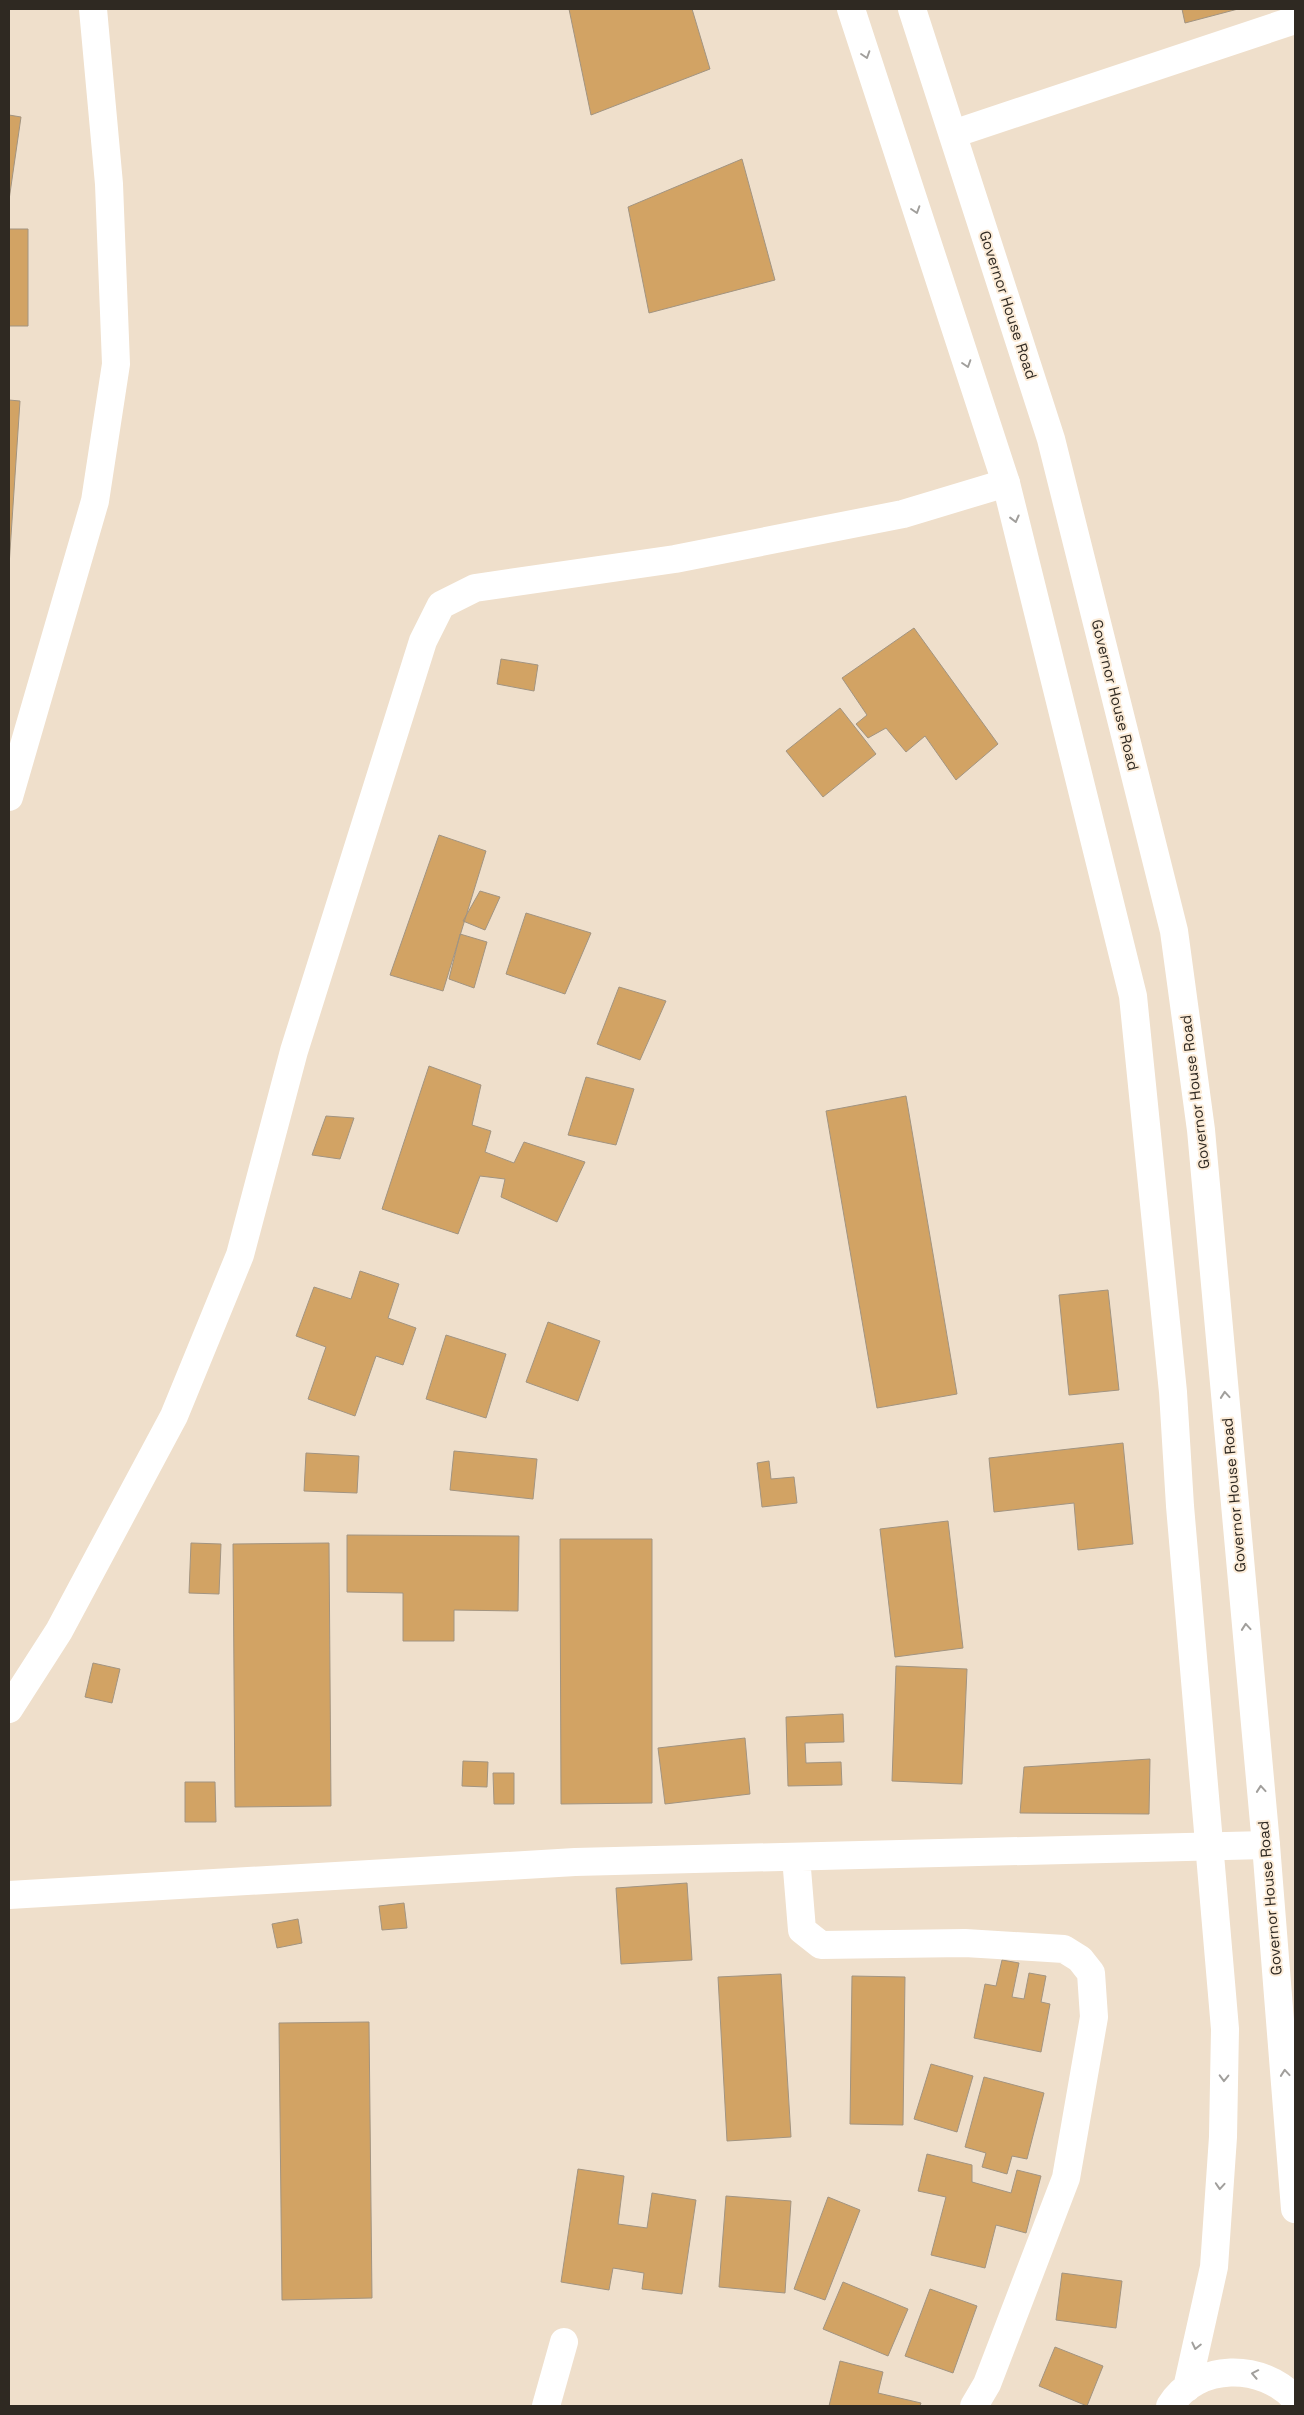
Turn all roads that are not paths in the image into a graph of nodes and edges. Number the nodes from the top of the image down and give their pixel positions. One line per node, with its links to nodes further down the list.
1 (93, 9): 7 (main road)
2 (851, 9): 6 (main road, one-way to 6)
3 (912, 9): 5 (main road, Governor House Road)
4 (1295, 20): 5 (main road)
5 (953, 134): 9 (main road, Governor House Road, one-way to 5)
6 (1006, 483): 8 (main road); 10 (main road, one-way to 10)
7 (9, 797)
8 (9, 1710)
9 (1266, 1845): 10 (main road); 13 (main road, Governor House Road, one-way to 9)
10 (1210, 1848): 11 (main road); 15 (main road, one-way to 15)
11 (796, 1857): 12 (main road); 18 (main road)
12 (9, 1895)
13 (1295, 2209)
14 (564, 2342): 17 (main road)
15 (1179, 2397): 16 (main road, one-way to 15)
16 (1295, 2399)
17 (546, 2406)
18 (974, 2406)

